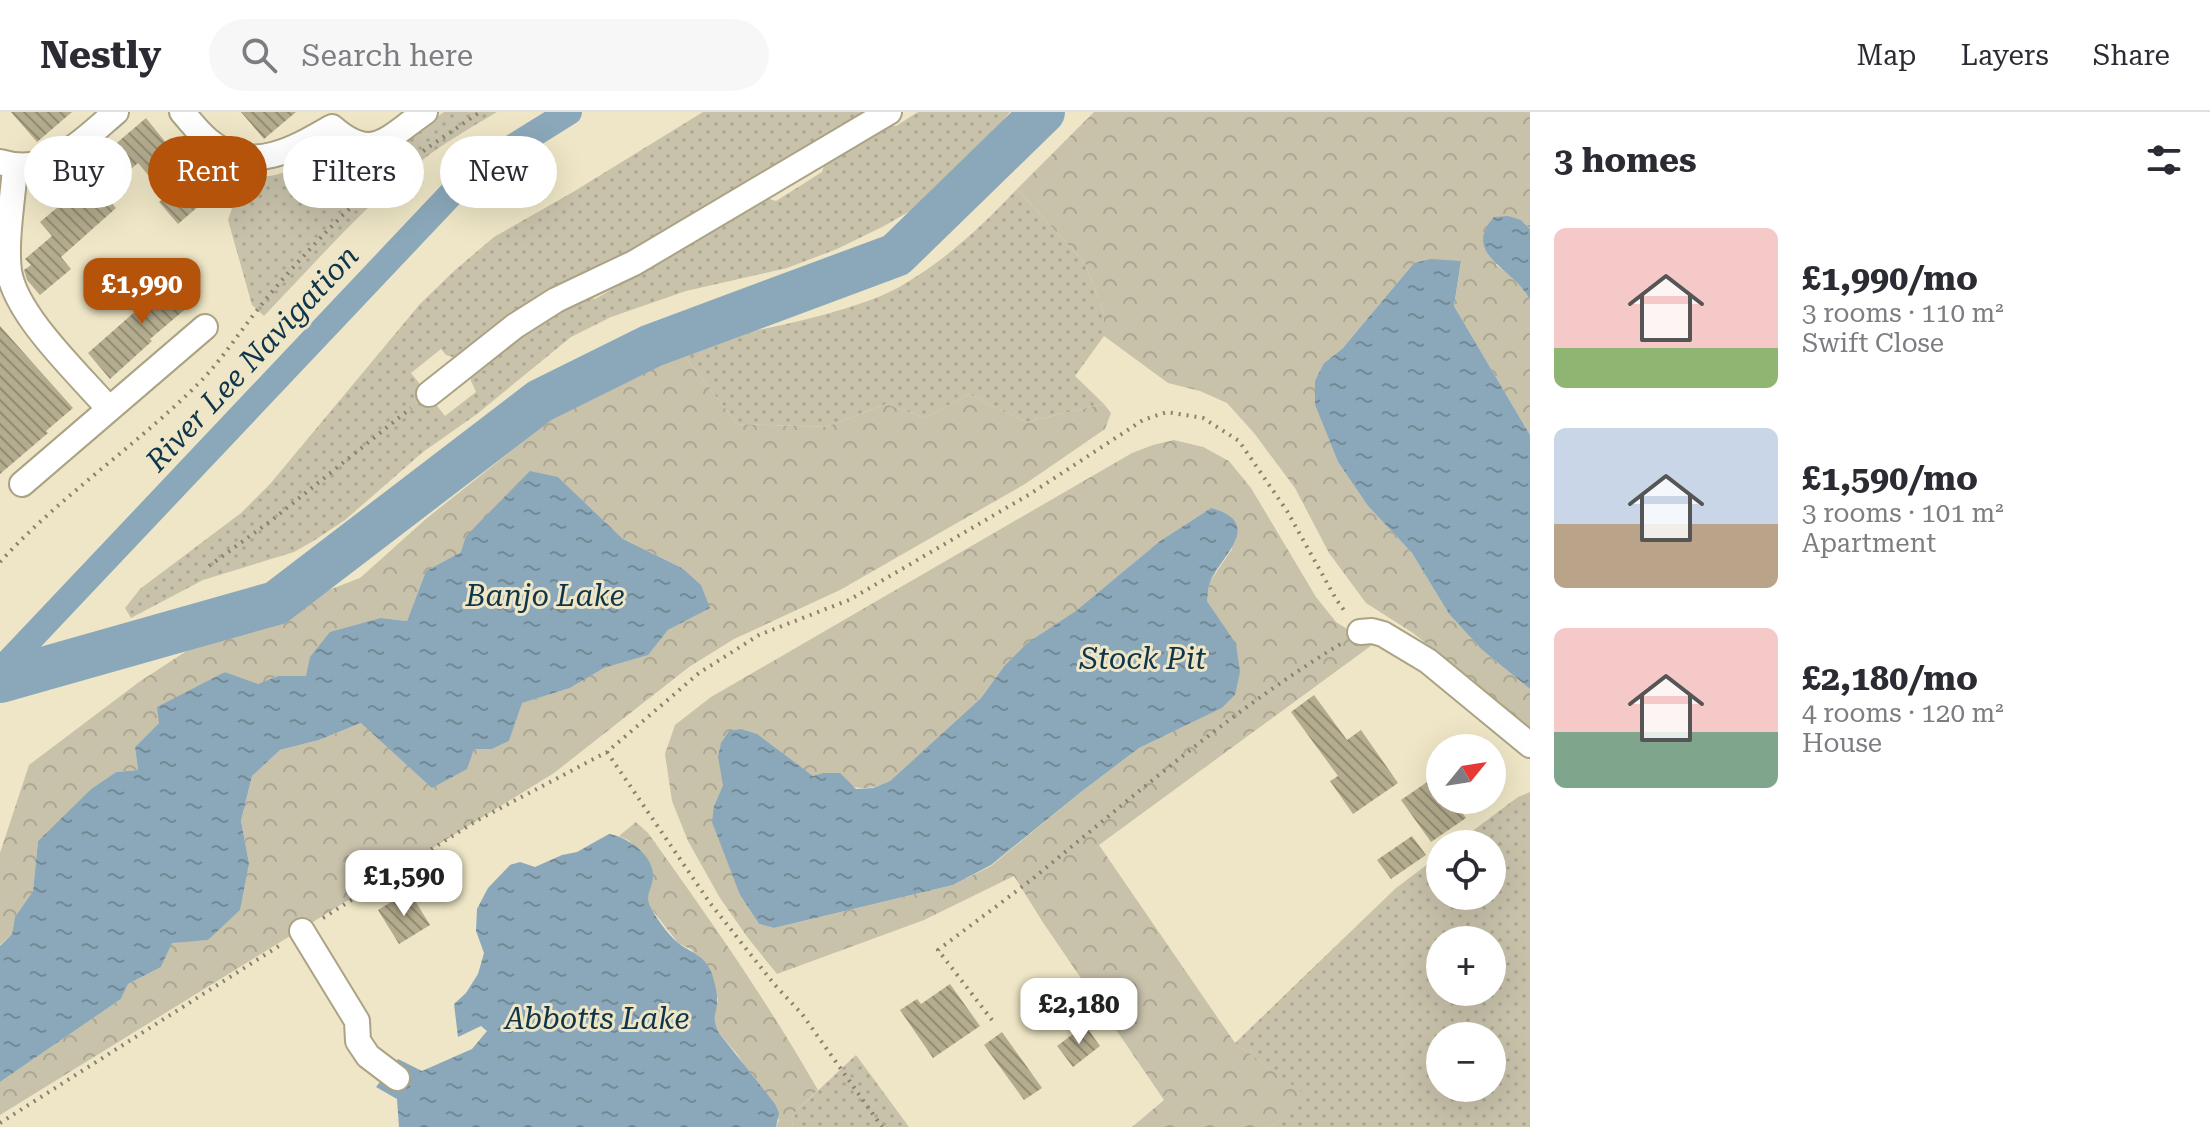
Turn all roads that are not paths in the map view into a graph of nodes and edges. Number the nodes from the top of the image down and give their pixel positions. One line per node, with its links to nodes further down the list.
1 (116, 112): 5 (street)
2 (182, 112): 3 (street)
3 (425, 112)
4 (889, 112): 7 (street)
5 (8, 164): 8 (street)
6 (205, 327): 8 (street)
7 (429, 394)
8 (109, 409): 9 (street)
9 (22, 484)
10 (1360, 632): 11 (street)
11 (1530, 745)
12 (302, 931): 13 (street)
13 (397, 1078)

